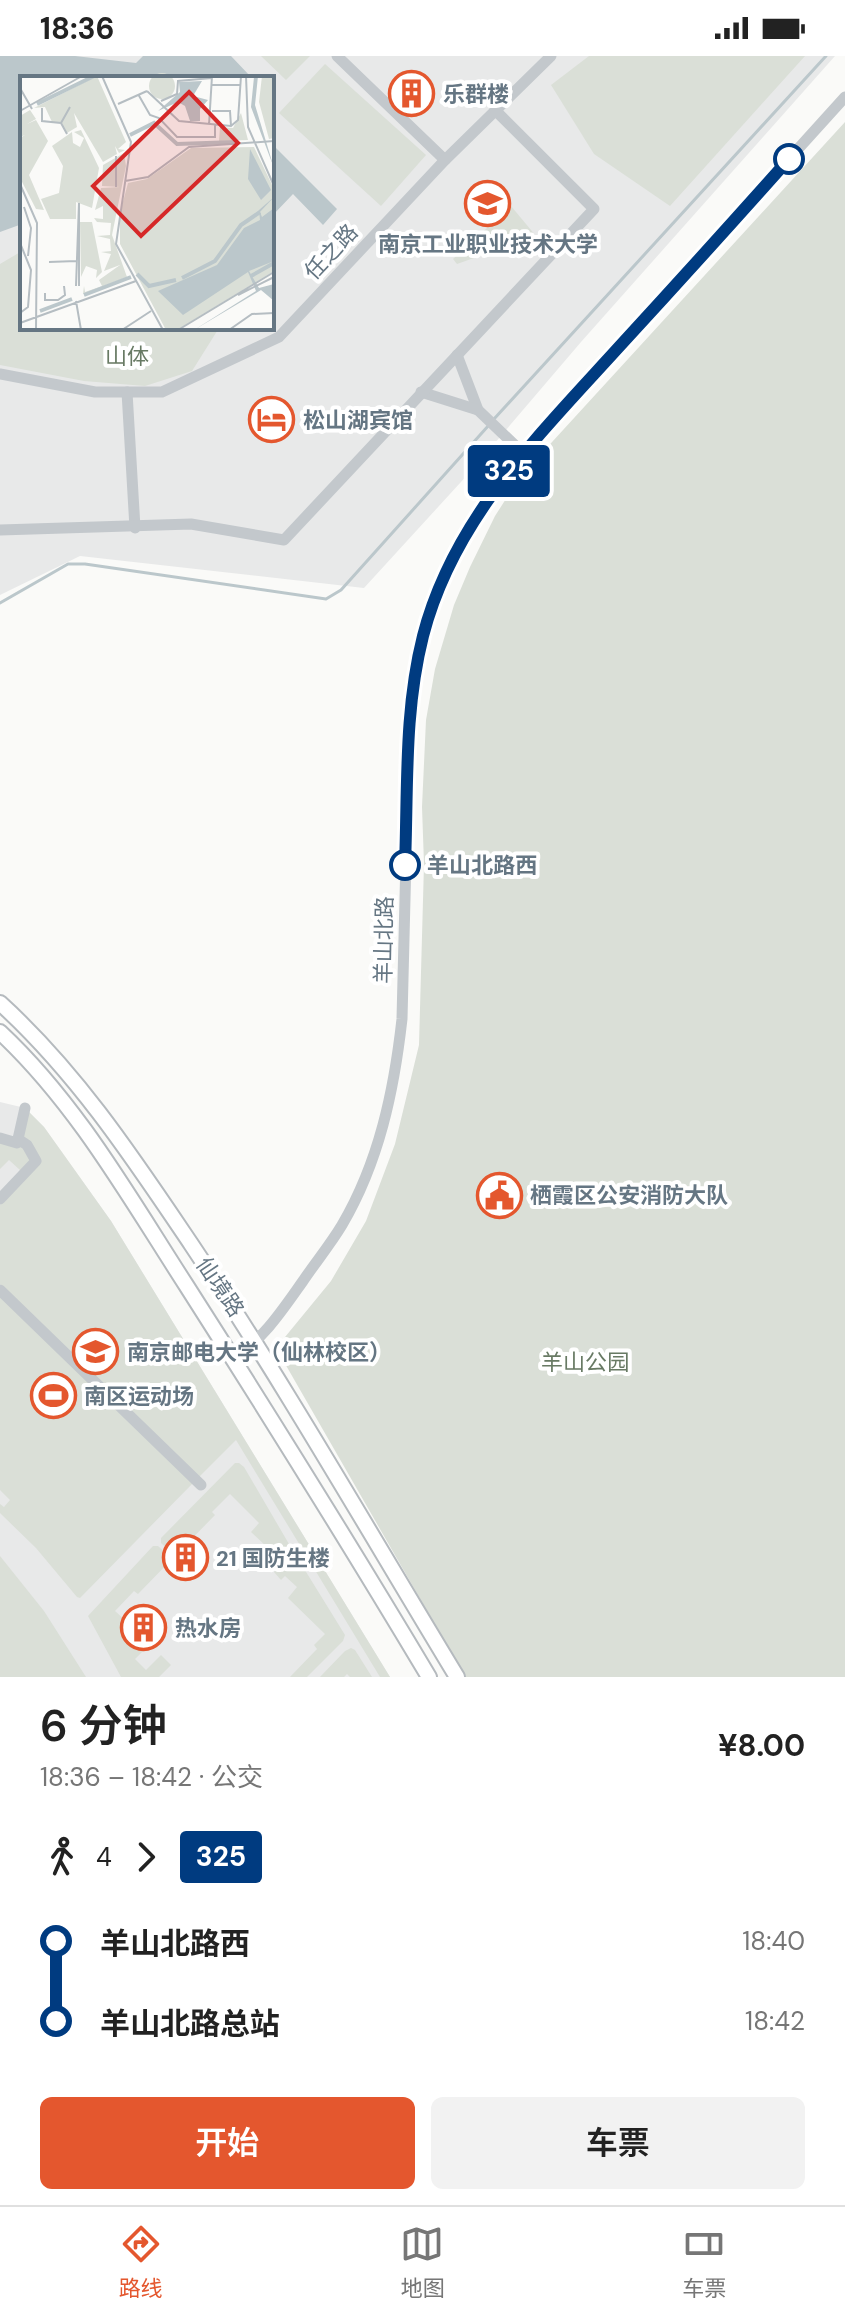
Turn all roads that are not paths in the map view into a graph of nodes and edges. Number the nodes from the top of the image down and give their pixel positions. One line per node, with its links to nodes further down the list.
1 (337, 56): 5 (street)
2 (551, 56): 4 (street, 任之路)
3 (845, 97): 11 (street, 羊山北路)
4 (495, 110): 5 (street, 任之路); 6 (street)
5 (445, 160): 8 (street, 任之路)
6 (457, 355): 9 (street); 10 (street)
7 (0, 374): 8 (street, 任之路)
8 (127, 392): 12 (street)
9 (421, 392): 10 (street); 12 (street)
10 (478, 410): 11 (street)
11 (523, 453): 21 (street, 羊山北路)
12 (135, 528): 13 (street)
13 (0, 530)
14 (0, 1003): 21 (main road, 仙境路)
15 (0, 1032): 22 (main road, 仙境路)
16 (25, 1108): 18 (street)
17 (0, 1138): 18 (street)
18 (18, 1139): 19 (street)
19 (0, 1199)
20 (0, 1290): 23 (street)
21 (257, 1343): 22 (street, 羊山北路); 25 (main road, 仙境路)
22 (233, 1359): 24 (main road, 仙境路)
23 (201, 1485)
24 (429, 1677)
25 (457, 1677)

